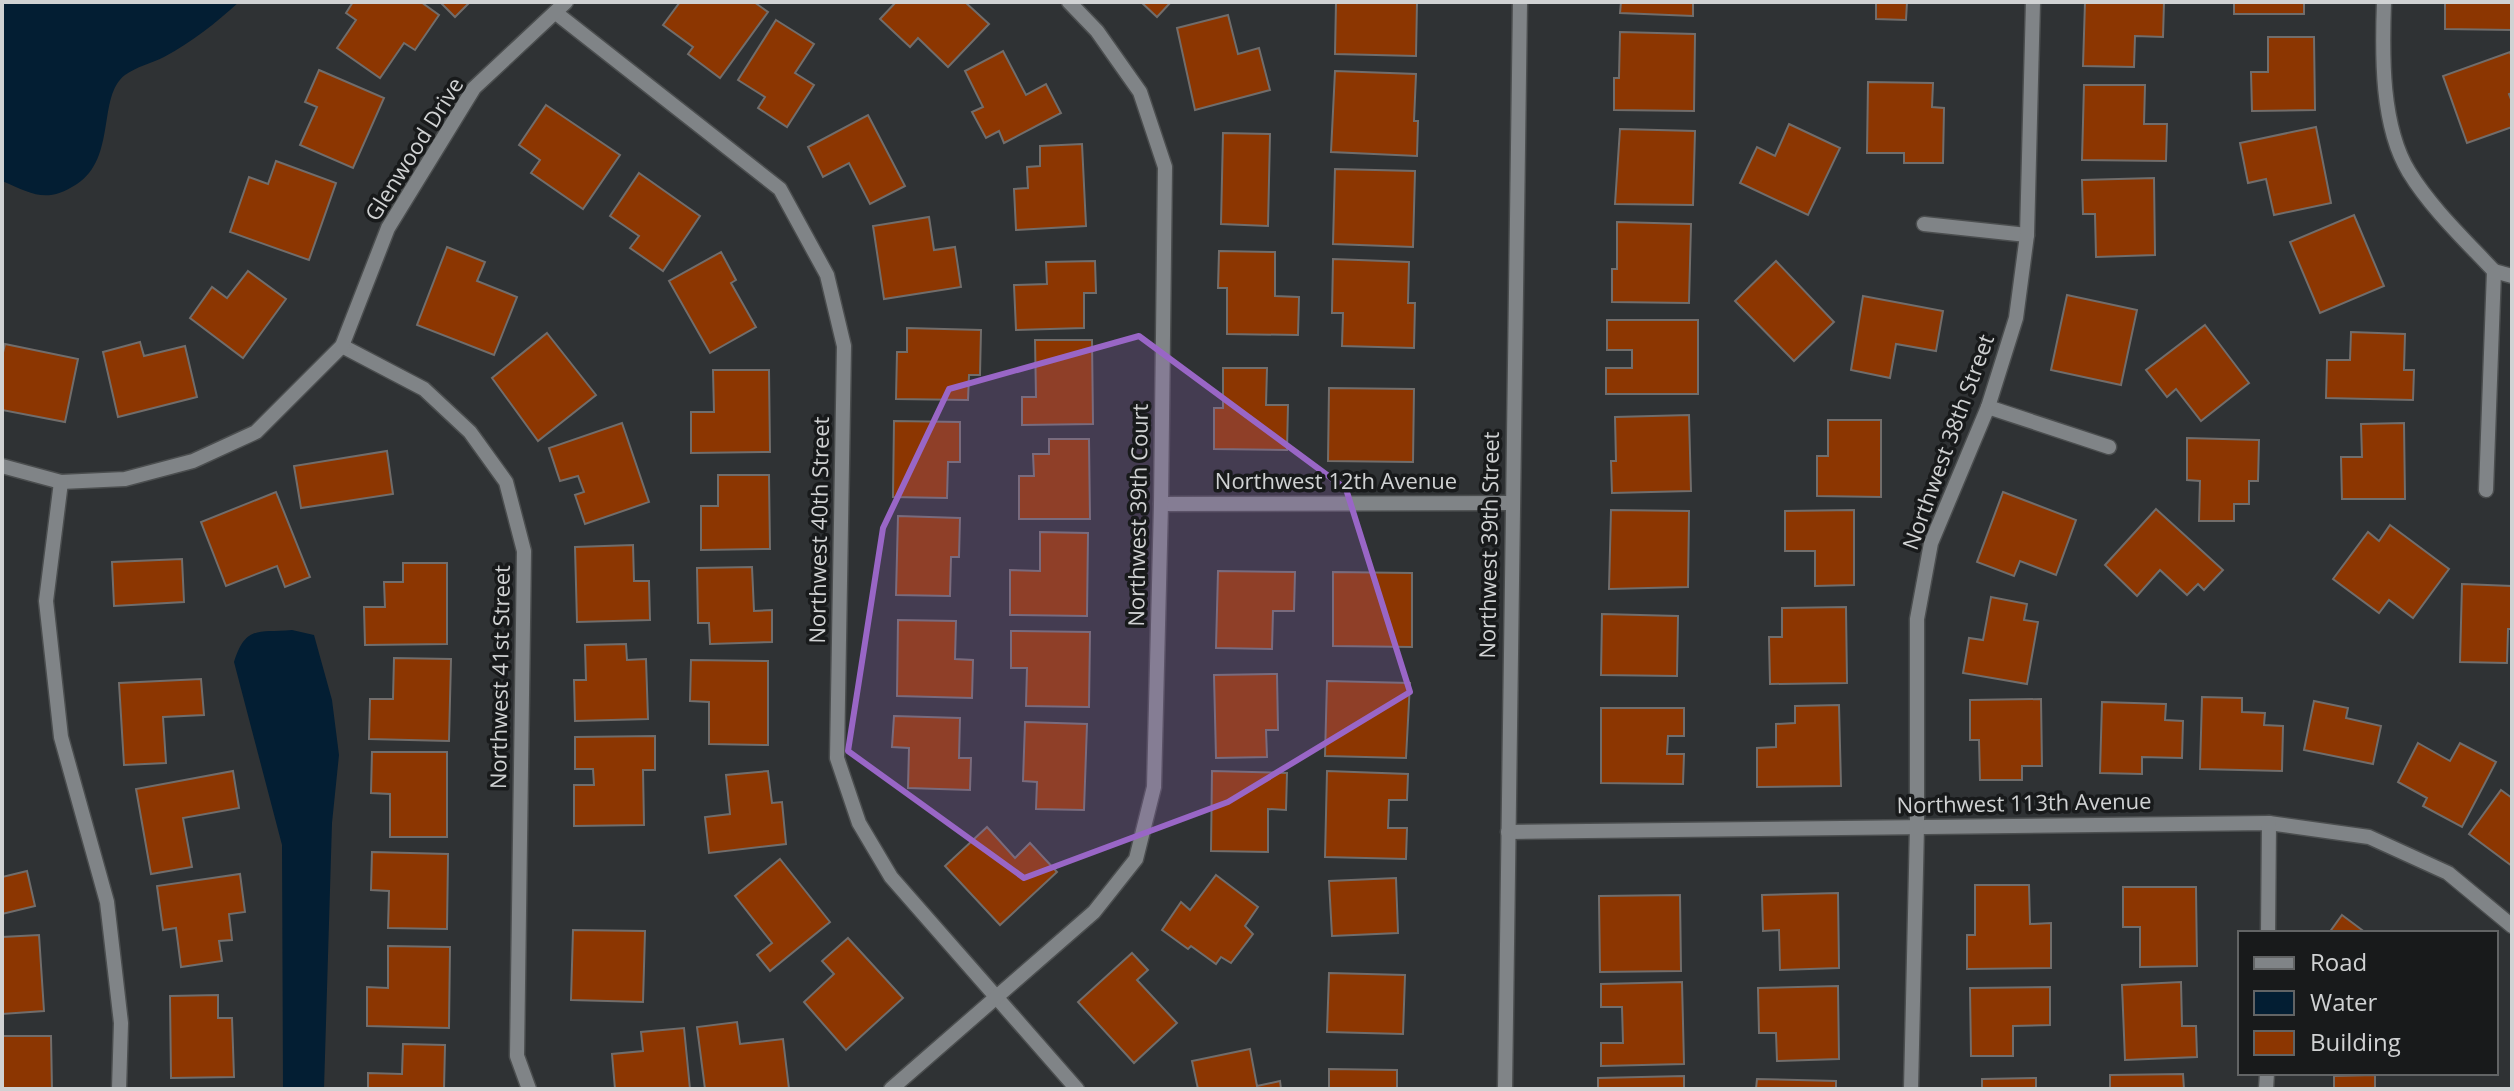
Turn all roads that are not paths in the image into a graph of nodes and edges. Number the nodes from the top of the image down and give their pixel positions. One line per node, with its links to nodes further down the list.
1 (1069, 2): 17 (street, Northwest 39th Court)
2 (1520, 2): 16 (street, Northwest 39th Street)
3 (2033, 2): 7 (street, Northwest 38th Street)
4 (2384, 2): 8 (street)
5 (561, 8): 10 (street, Glenwood Drive); 23 (street, Northwest 40th Street)
6 (1924, 224): 7 (street)
7 (2027, 235): 11 (street, Northwest 38th Street)
8 (2494, 271): 9 (street); 15 (street)
9 (2512, 276)
10 (342, 346): 14 (street, Glenwood Drive); 25 (street, Northwest 41st Street)
11 (1988, 407): 12 (street); 19 (street, Northwest 38th Street)
12 (2109, 447)
13 (2, 466): 14 (street, Glenwood Drive)
14 (61, 482): 24 (street)
15 (2486, 490)
16 (1512, 503): 17 (street, Northwest 12th Avenue); 20 (street, Northwest 39th Street)
17 (1161, 504): 23 (street, Northwest 39th Court)
18 (2269, 823): 19 (street, Northwest 113th Avenue); 21 (street, Northwest 113th Avenue); 22 (street)
19 (1917, 826): 20 (street, Northwest 113th Avenue); 29 (street, Northwest 38th Street)
20 (1508, 832): 28 (street, Northwest 39th Street)
21 (2512, 926)
22 (2268, 931)
23 (997, 998): 26 (street); 27 (street, Northwest 40th Street)
24 (119, 1089)
25 (529, 1089)
26 (891, 1089)
27 (1077, 1089)
28 (1505, 1089)
29 (1911, 1089)

